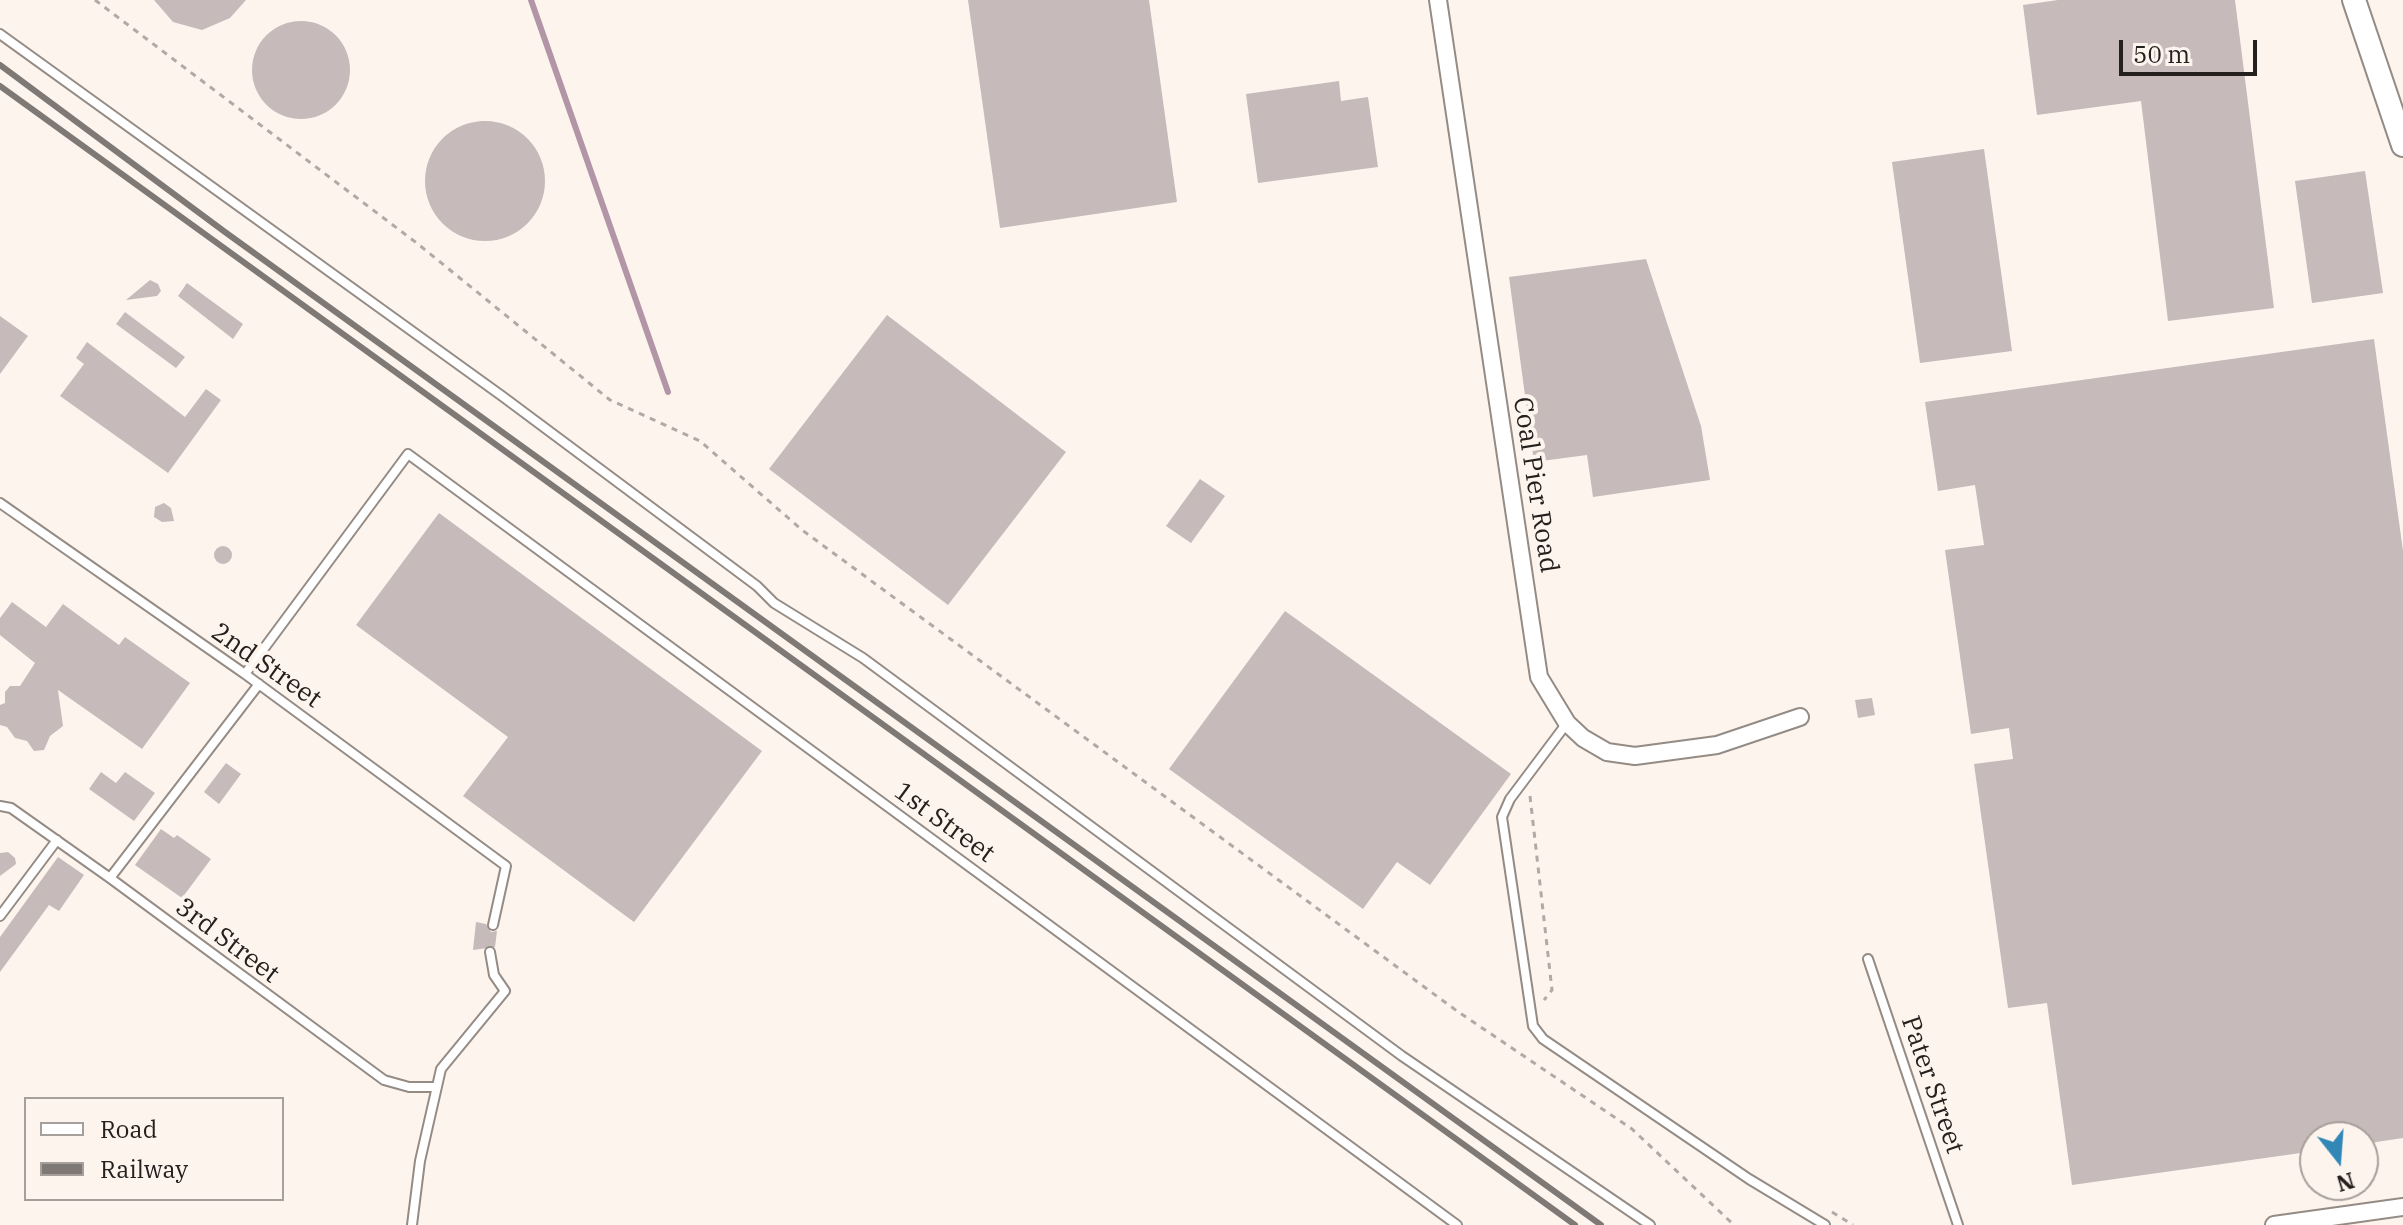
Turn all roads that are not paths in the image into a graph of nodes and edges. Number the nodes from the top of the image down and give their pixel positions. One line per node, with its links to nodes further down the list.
1 (1438, 0): 9 (street, Coal Pier Road)
2 (2354, 0): 4 (main road)
3 (0, 34): 21 (lane)
4 (2403, 145)
5 (0, 503): 6 (lane, 2nd Street)
6 (245, 674): 7 (lane, 2nd Street); 20 (lane, 1st Street)
7 (259, 684): 12 (lane); 14 (lane, 2nd Street)
8 (1800, 717): 9 (street, Coal Pier Road)
9 (1567, 723): 22 (lane)
10 (0, 806): 11 (lane, 3rd Street)
11 (57, 840): 12 (lane, 3rd Street); 13 (lane)
12 (110, 878): 17 (lane, 3rd Street)
13 (0, 916)
14 (493, 925)
15 (490, 952): 17 (lane)
16 (1868, 959): 23 (lane, Pater Street)
17 (437, 1087): 19 (lane)
18 (2403, 1207): 24 (street)
19 (412, 1225)
20 (1457, 1225)
21 (1650, 1225)
22 (1825, 1225)
23 (1958, 1225)
24 (2274, 1225)

